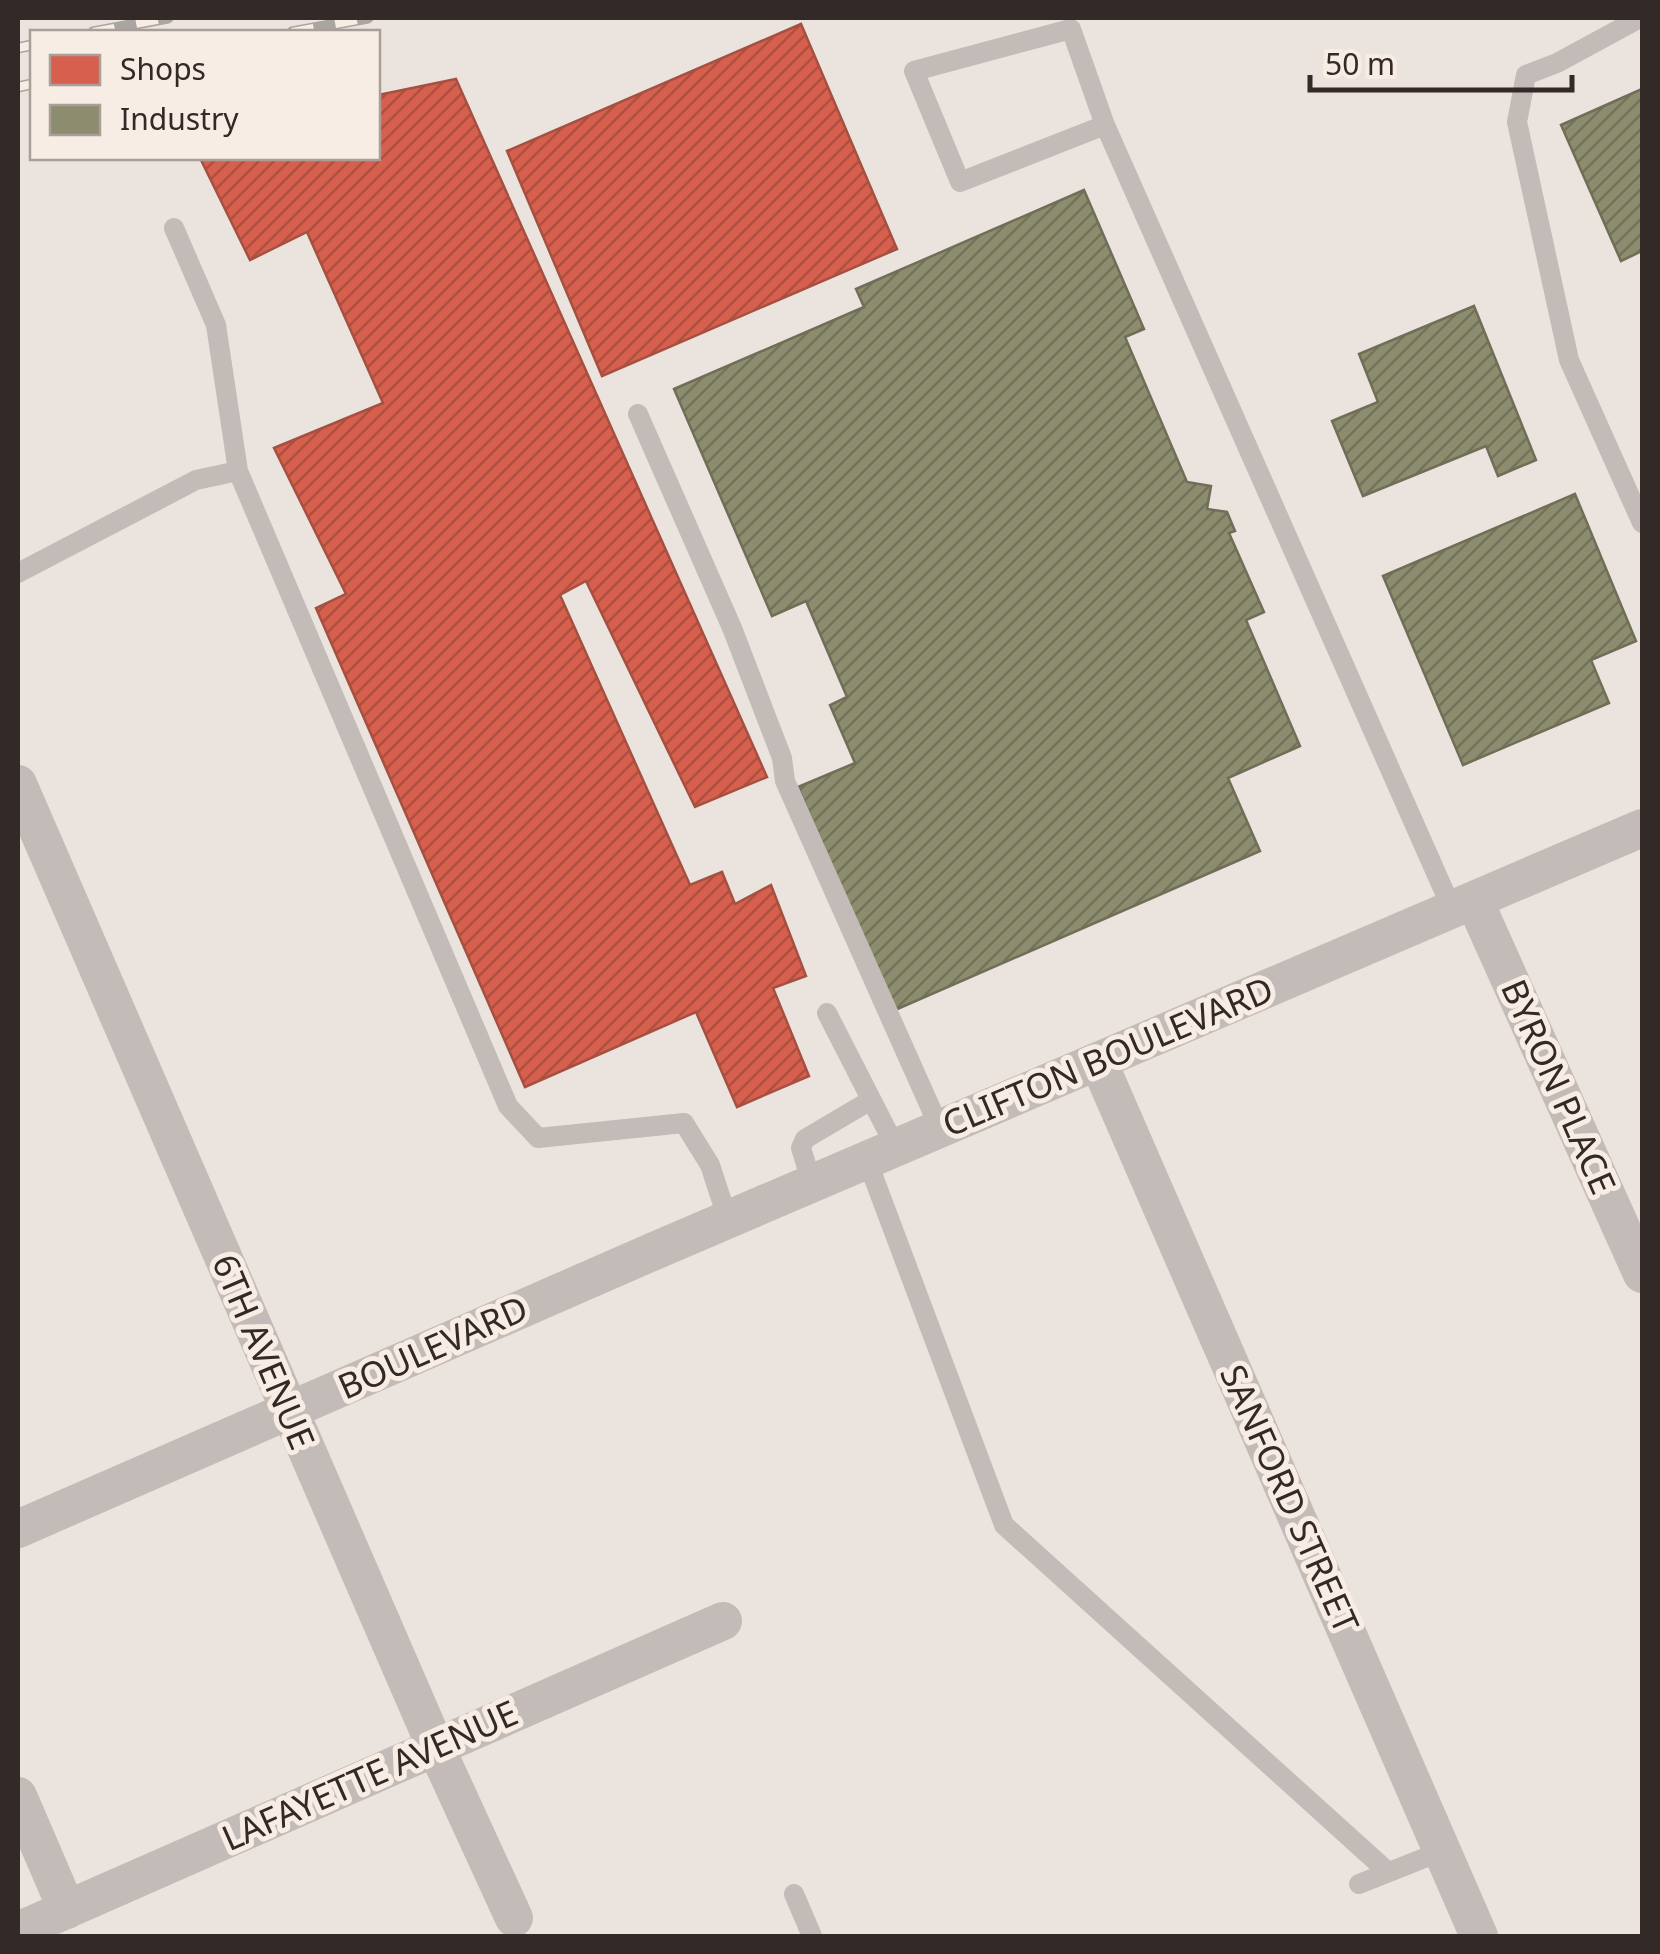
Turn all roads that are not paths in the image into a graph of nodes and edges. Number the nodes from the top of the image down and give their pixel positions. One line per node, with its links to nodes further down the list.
1 (1640, 18): 6 (lane)
2 (1105, 125): 2 (lane); 10 (lane)
3 (174, 228): 5 (lane)
4 (638, 414): 14 (lane)
5 (238, 470): 7 (lane); 17 (lane)
6 (1642, 524)
7 (18, 572)
8 (18, 784): 20 (street, 6TH AVENUE)
9 (1642, 828): 10 (street, CLIFTON BOULEVARD)
10 (1463, 904): 12 (street, CLIFTON BOULEVARD); 18 (street, BYRON PLACE)
11 (827, 1013): 13 (lane)
12 (1098, 1061): 14 (street, CLIFTON BOULEVARD); 25 (street, SANFORD STREET)
13 (871, 1100): 15 (lane); 16 (lane)
14 (940, 1129): 15 (street, CLIFTON BOULEVARD)
15 (882, 1154): 16 (street, CLIFTON BOULEVARD); 26 (lane)
16 (812, 1184): 17 (street, CLIFTON BOULEVARD)
17 (728, 1220): 19 (street, CLIFTON BOULEVARD)
18 (1642, 1274)
19 (573, 1287): 20 (street, BOULEVARD)
20 (288, 1411): 21 (street, BOULEVARD); 23 (street, 6TH AVENUE)
21 (18, 1529)
22 (723, 1620): 23 (street, LAFAYETTE AVENUE)
23 (436, 1748): 29 (street, LAFAYETTE AVENUE); 30 (street, 6TH AVENUE)
24 (18, 1796): 29 (street)
25 (1442, 1850): 26 (lane); 33 (street, SANFORD STREET)
26 (1388, 1872): 27 (lane)
27 (1359, 1884)
28 (794, 1894): 32 (lane)
29 (67, 1910): 31 (street, LAFAYETTE AVENUE)
30 (514, 1918)
31 (18, 1931)
32 (812, 1936)
33 (1479, 1936)

